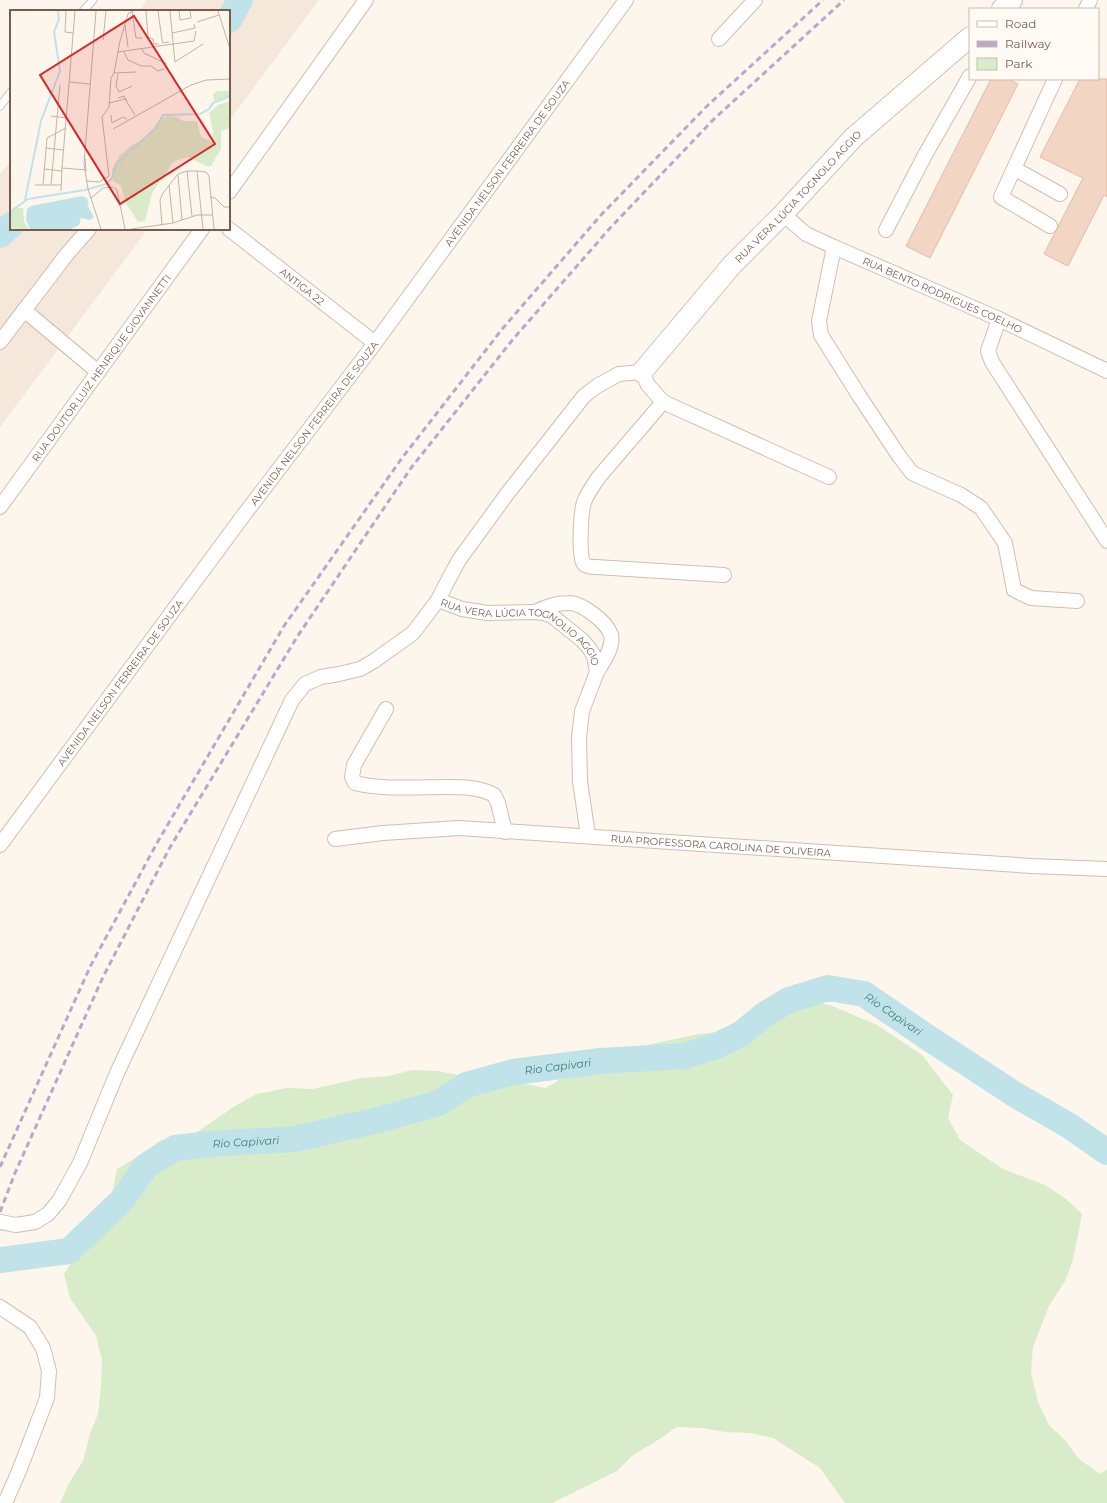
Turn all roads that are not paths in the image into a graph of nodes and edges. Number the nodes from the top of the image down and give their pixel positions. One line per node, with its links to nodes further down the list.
1 (93, 0): 7 (lane)
2 (366, 0): 15 (street)
3 (626, 0): 27 (street, AVENIDA NELSON FERREIRA DE SOUZA)
4 (755, 0): 9 (street)
5 (1012, 0): 6 (street)
6 (1003, 8)
7 (84, 10)
8 (969, 38): 17 (street, RUA VERA LÚCIA TOGNOLO AGGIO)
9 (719, 39)
10 (969, 78): 22 (street)
11 (1055, 80): 14 (street)
12 (10, 93): 13 (lane)
13 (0, 106)
14 (1015, 169): 16 (street); 18 (street)
15 (230, 191)
16 (1060, 194)
17 (783, 214): 23 (street, RUA BENTO RODRIGUES COELHO); 30 (street, RUA VERA LÚCIA TOGNOLO AGGIO)
18 (1050, 226)
19 (88, 230): 24 (street)
20 (201, 230): 29 (street, RUA DOUTOR LUIZ HENRIQUE GIOVANNETTI)
21 (230, 230): 27 (street, ANTIGA 22)
22 (886, 230)
23 (834, 247): 25 (street, RUA BENTO RODRIGUES COELHO); 37 (street)
24 (24, 310): 26 (street); 29 (street)
25 (999, 319): 28 (street, RUA BENTO RODRIGUES COELHO); 34 (street)
26 (0, 342)
27 (375, 343): 44 (street, AVENIDA NELSON FERREIRA DE SOUZA)
28 (1107, 371)
29 (98, 372): 33 (street, RUA DOUTOR LUIZ HENRIQUE GIOVANNETTI)
30 (642, 372): 31 (street); 36 (street, RUA VERA LÚCIA TOGNOLIO AGGIO)
31 (663, 402): 32 (street); 35 (street)
32 (829, 477)
33 (1, 505)
34 (1107, 541)
35 (724, 575)
36 (438, 600): 38 (street, RUA VERA LÚCIA TOGNOLIO AGGIO); 46 (street)
37 (1077, 602)
38 (534, 612): 39 (street, RUA VERA LÚCIA TOGNOLIO AGGIO); 39 (street)
39 (597, 672): 42 (street, RUA VERA LÚCIA TOGNOLIO AGGIO)
40 (386, 709): 41 (street)
41 (505, 832): 42 (street, RUA PROFESSORA CAROLINA DE OLIVEIRA); 43 (street, RUA PROFESSORA CAROLINA DE OLIVEIRA)
42 (588, 836): 45 (street, RUA PROFESSORA CAROLINA DE OLIVEIRA)
43 (335, 839)
44 (0, 846)
45 (1107, 869)
46 (0, 1222)
47 (0, 1307): 48 (street)
48 (4, 1503)

